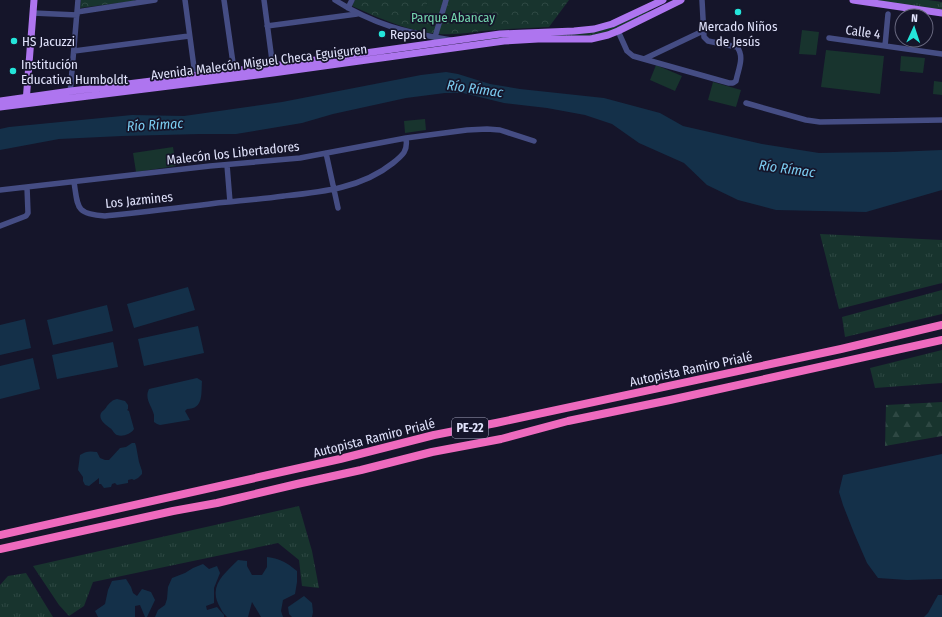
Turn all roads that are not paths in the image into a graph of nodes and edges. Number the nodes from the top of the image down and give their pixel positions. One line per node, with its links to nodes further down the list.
1 (34, 0): 18 (main road)
2 (78, 0): 19 (street)
3 (155, 0): 19 (street)
4 (185, 0): 27 (street)
5 (224, 0): 37 (street)
6 (264, 0): 24 (street)
7 (335, 0): 17 (street)
8 (352, 0): 17 (street)
9 (446, 0): 28 (street)
10 (663, 0): 16 (main road, Avenida Malecón Miguel Checa Eguiguren)
11 (681, 0): 20 (main road, Avenida Malecón Miguel Checa Eguiguren)
12 (702, 0): 25 (street)
13 (853, 0): 14 (main road)
14 (856, 0): 15 (main road)
15 (866, 1): 21 (main road)
16 (655, 2): 20 (street); 30 (main road, Avenida Malecón Miguel Checa Eguiguren)
17 (348, 8): 22 (street)
18 (33, 13): 19 (street); 41 (main road)
19 (77, 13): 33 (street)
20 (655, 13): 26 (main road, Avenida Malecón Miguel Checa Eguiguren)
21 (942, 13)
22 (358, 14): 24 (street); 28 (street)
23 (888, 14): 32 (street)
24 (267, 26): 36 (street)
25 (703, 31): 35 (street); 35 (street)
26 (618, 32): 31 (main road, Avenida Malecón Miguel Checa Eguiguren); 35 (street)
27 (189, 36): 33 (street); 38 (street)
28 (435, 37): 30 (street)
29 (829, 38): 32 (street, Calle 4)
30 (458, 41): 31 (street); 36 (main road, Avenida Malecón Miguel Checa Eguiguren)
31 (485, 44): 36 (main road, Avenida Malecón Miguel Checa Eguiguren)
32 (885, 46): 34 (street, Calle 4)
33 (74, 51): 39 (street)
34 (942, 54)
35 (644, 59)
36 (273, 69): 37 (main road, Avenida Malecón Miguel Checa Eguiguren); 39 (main road, Avenida Malecón Miguel Checa Eguiguren)
37 (234, 70): 38 (main road, Avenida Malecón Miguel Checa Eguiguren)
38 (195, 75): 39 (main road, Avenida Malecón Miguel Checa Eguiguren)
39 (70, 94): 41 (main road, Avenida Malecón Miguel Checa Eguiguren)
40 (0, 101): 41 (main road, Avenida Malecón Miguel Checa Eguiguren)
41 (26, 101): 43 (main road, Avenida Malecón Miguel Checa Eguiguren)
42 (746, 103): 44 (street)
43 (0, 107)
44 (942, 120)
45 (406, 138): 46 (street, Malecón los Libertadores); 47 (street, Malecón los Libertadores); 52 (street)
46 (534, 141)
47 (326, 153): 48 (street, Malecón los Libertadores); 52 (street)
48 (227, 164): 49 (street, Malecón los Libertadores); 53 (street)
49 (74, 182): 50 (street, Malecón los Libertadores); 53 (street, Los Jazmines)
50 (27, 187): 51 (street, Malecón los Libertadores); 55 (street)
51 (0, 190)
52 (333, 190): 53 (street); 54 (street)
53 (230, 202)
54 (338, 208)
55 (0, 226)
56 (942, 325): 58 (highway, Autopista Ramiro Prialé / PE-22)
57 (942, 340): 59 (highway, Autopista Ramiro Prialé / PE-22)
58 (0, 535)
59 (0, 549)

